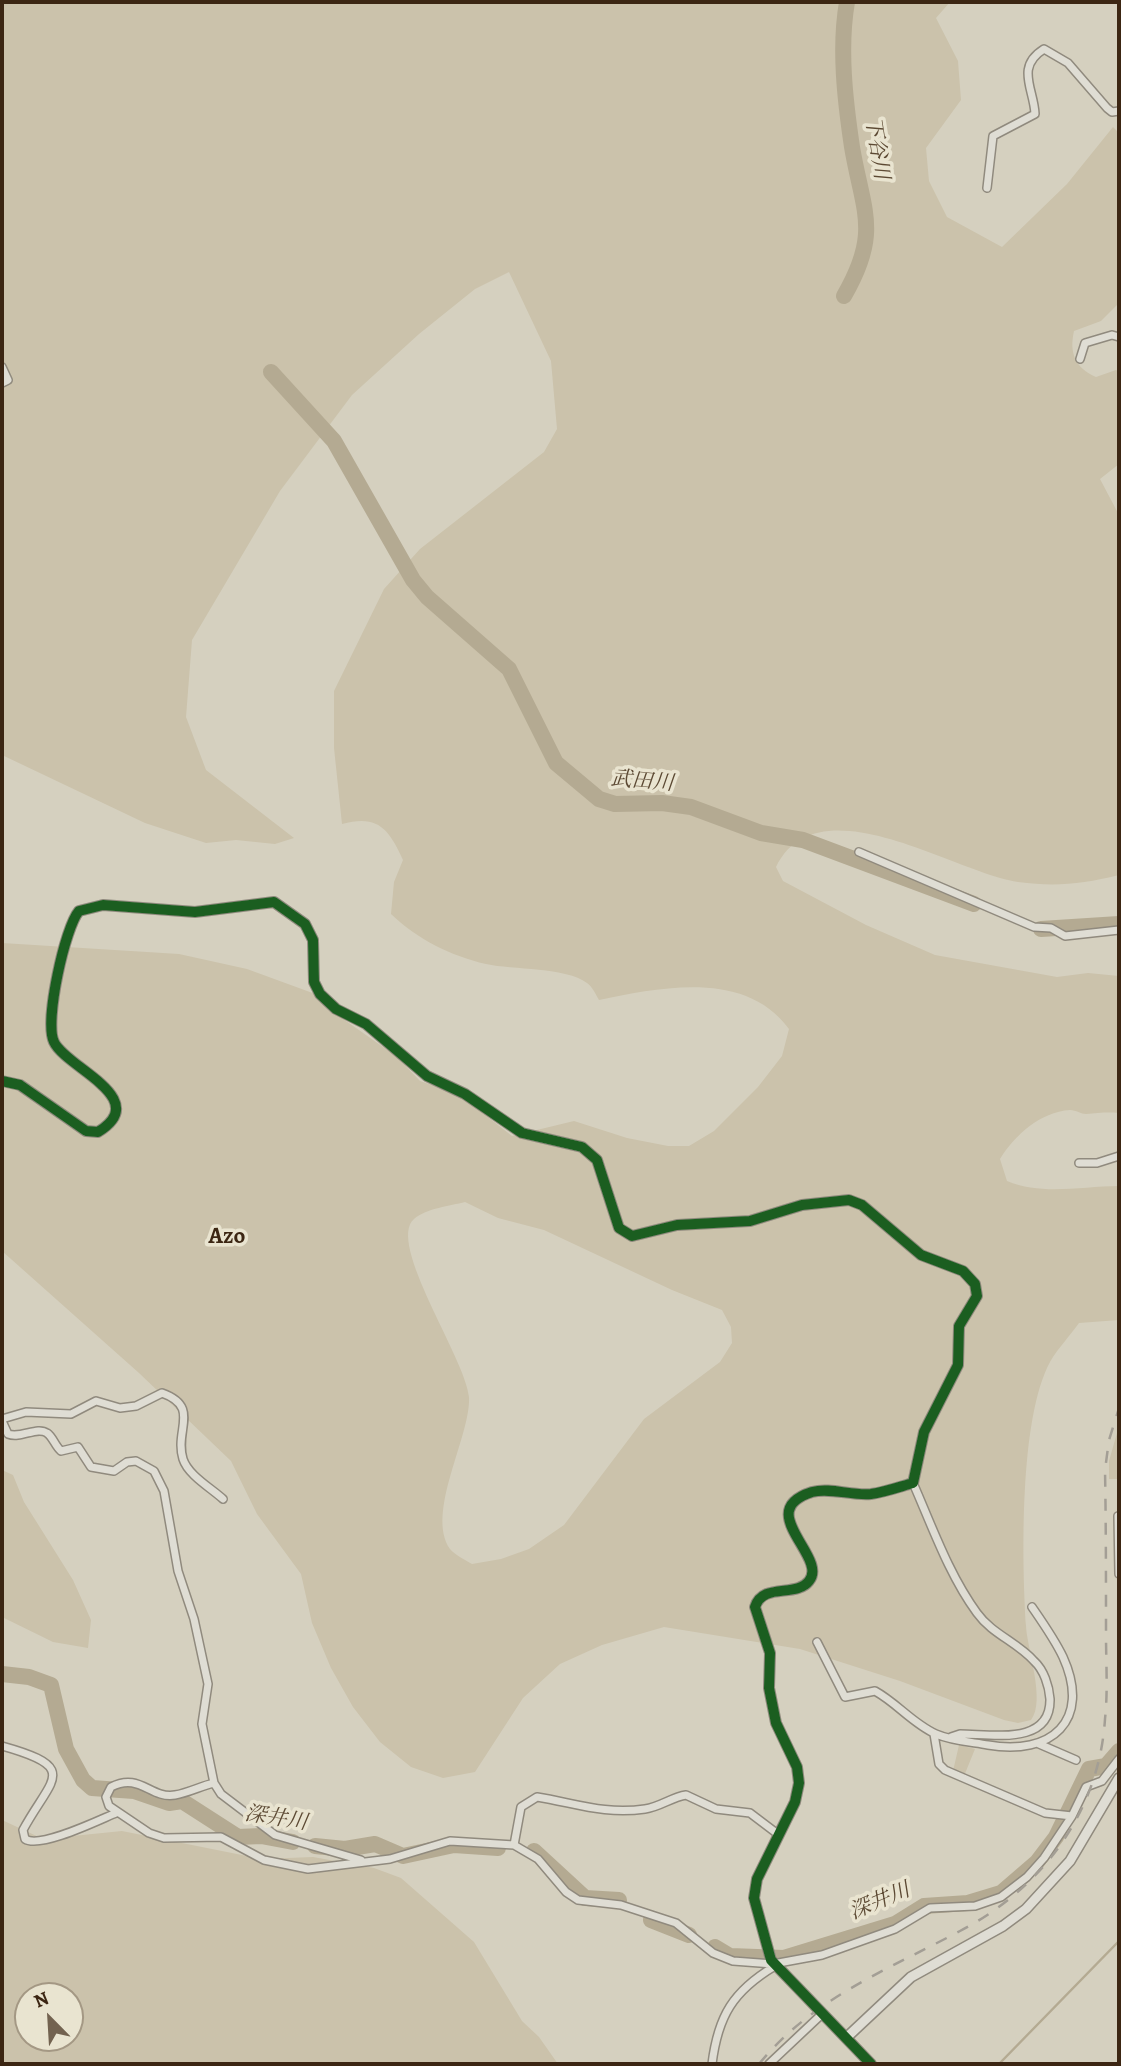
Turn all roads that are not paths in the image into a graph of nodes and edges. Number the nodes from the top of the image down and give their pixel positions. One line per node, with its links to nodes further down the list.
1 (1119, 111): 2 (street)
2 (987, 188)
3 (1119, 337): 4 (street)
4 (1080, 359)
5 (2, 367): 6 (street)
6 (2, 383)
7 (859, 852): 8 (street)
8 (1119, 930)
9 (2, 1081): 13 (street)
10 (1119, 1156): 11 (street)
11 (1079, 1163)
12 (2, 1420): 14 (street); 26 (street)
13 (913, 1483): 20 (street); 29 (street)
14 (223, 1499)
15 (1118, 1516): 16 (street)
16 (1119, 1574)
17 (1032, 1607): 21 (street)
18 (817, 1642): 19 (street)
19 (934, 1734): 20 (street); 28 (street)
20 (947, 1738): 21 (street)
21 (1039, 1743): 24 (street)
22 (2, 1746): 27 (street)
23 (1119, 1759): 28 (street)
24 (1076, 1760)
25 (1119, 1778): 34 (street)
26 (214, 1783): 27 (street); 31 (street)
27 (116, 1813): 31 (street)
28 (1068, 1815): 32 (street)
29 (779, 1835): 30 (street); 32 (street)
30 (514, 1845): 31 (street); 32 (street)
31 (365, 1861)
32 (772, 1961): 33 (street); 35 (street)
33 (822, 2014): 34 (street); 36 (street)
34 (846, 2038): 37 (street)
35 (712, 2064)
36 (769, 2064)
37 (871, 2064)

